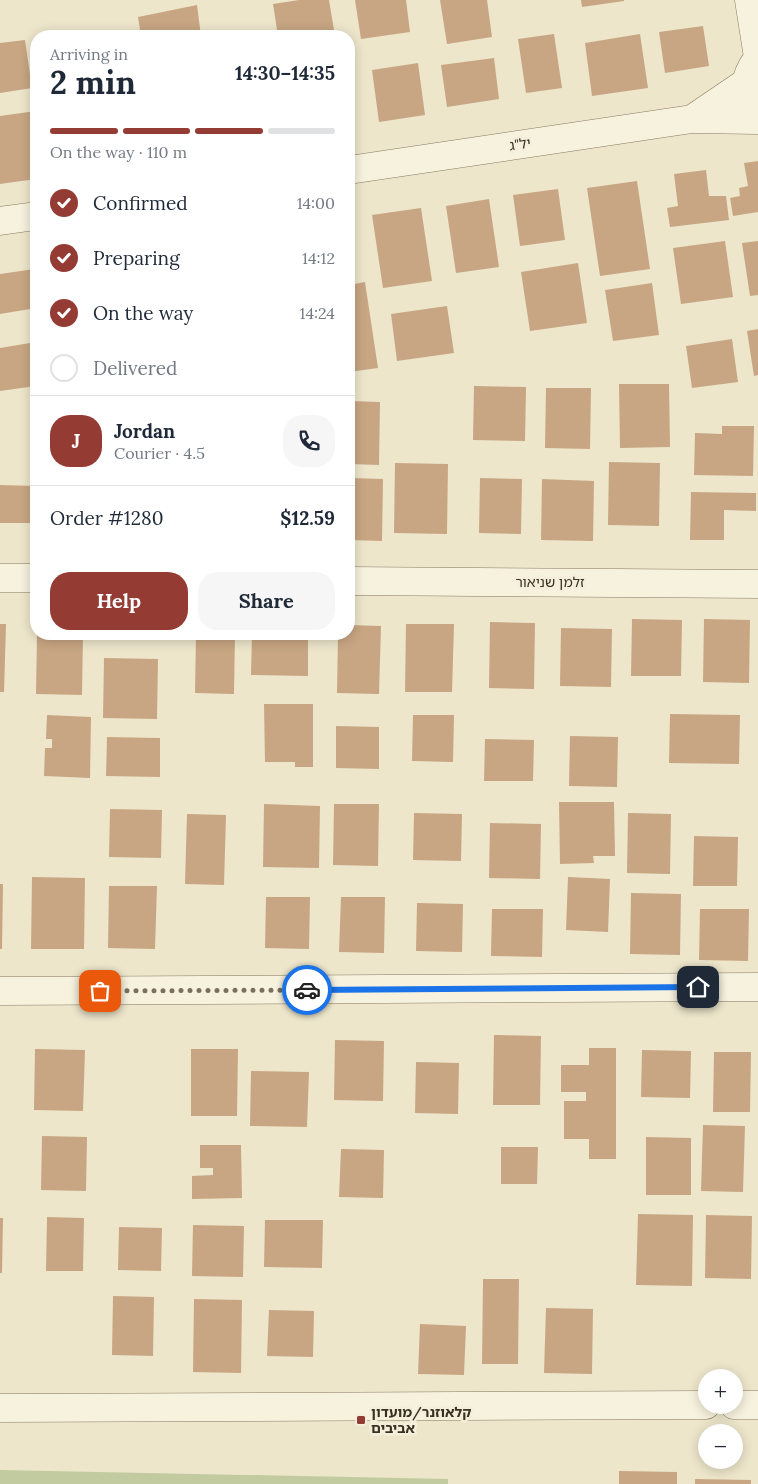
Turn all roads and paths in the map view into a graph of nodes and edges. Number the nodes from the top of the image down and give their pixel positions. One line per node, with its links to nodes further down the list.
1 (748, 0): 2 (street)
2 (758, 58): 3 (street)
3 (745, 83): 4 (street); 5 (street, יל"ג)
4 (758, 115)
5 (692, 119): 6 (street, יל"ג); 7 (street, יל"ג)
6 (758, 120)
7 (355, 169)
8 (30, 217): 9 (street)
9 (0, 221)
10 (0, 578): 11 (street)
11 (30, 578)
12 (355, 581): 13 (street, זלמן שניאור)
13 (756, 585)
14 (758, 987): 15 (street)
15 (0, 992)
16 (758, 1404): 18 (street)
17 (698, 1405): 19 (street)
18 (743, 1405)
19 (0, 1408)

